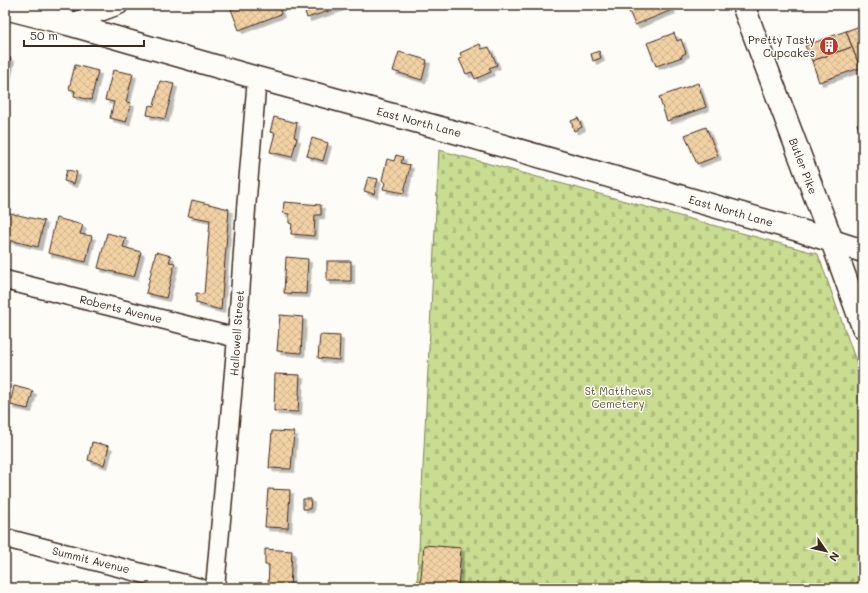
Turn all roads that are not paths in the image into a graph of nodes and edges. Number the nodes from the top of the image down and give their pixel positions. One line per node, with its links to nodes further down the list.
1 (119, 5): 4 (street)
2 (743, 5): 6 (street, Butler Pike)
3 (5, 8): 4 (street, East North Lane)
4 (64, 15): 5 (street, East North Lane)
5 (257, 78): 6 (street, East North Lane); 10 (street, Hallowell Street)
6 (832, 241): 7 (street, East North Lane); 9 (street, Butler Pike)
7 (863, 251)
8 (5, 280): 10 (street, Roberts Avenue)
9 (863, 327)
10 (237, 338): 13 (street, Hallowell Street)
11 (5, 538): 12 (street, Summit Avenue)
12 (200, 588)
13 (215, 588)

